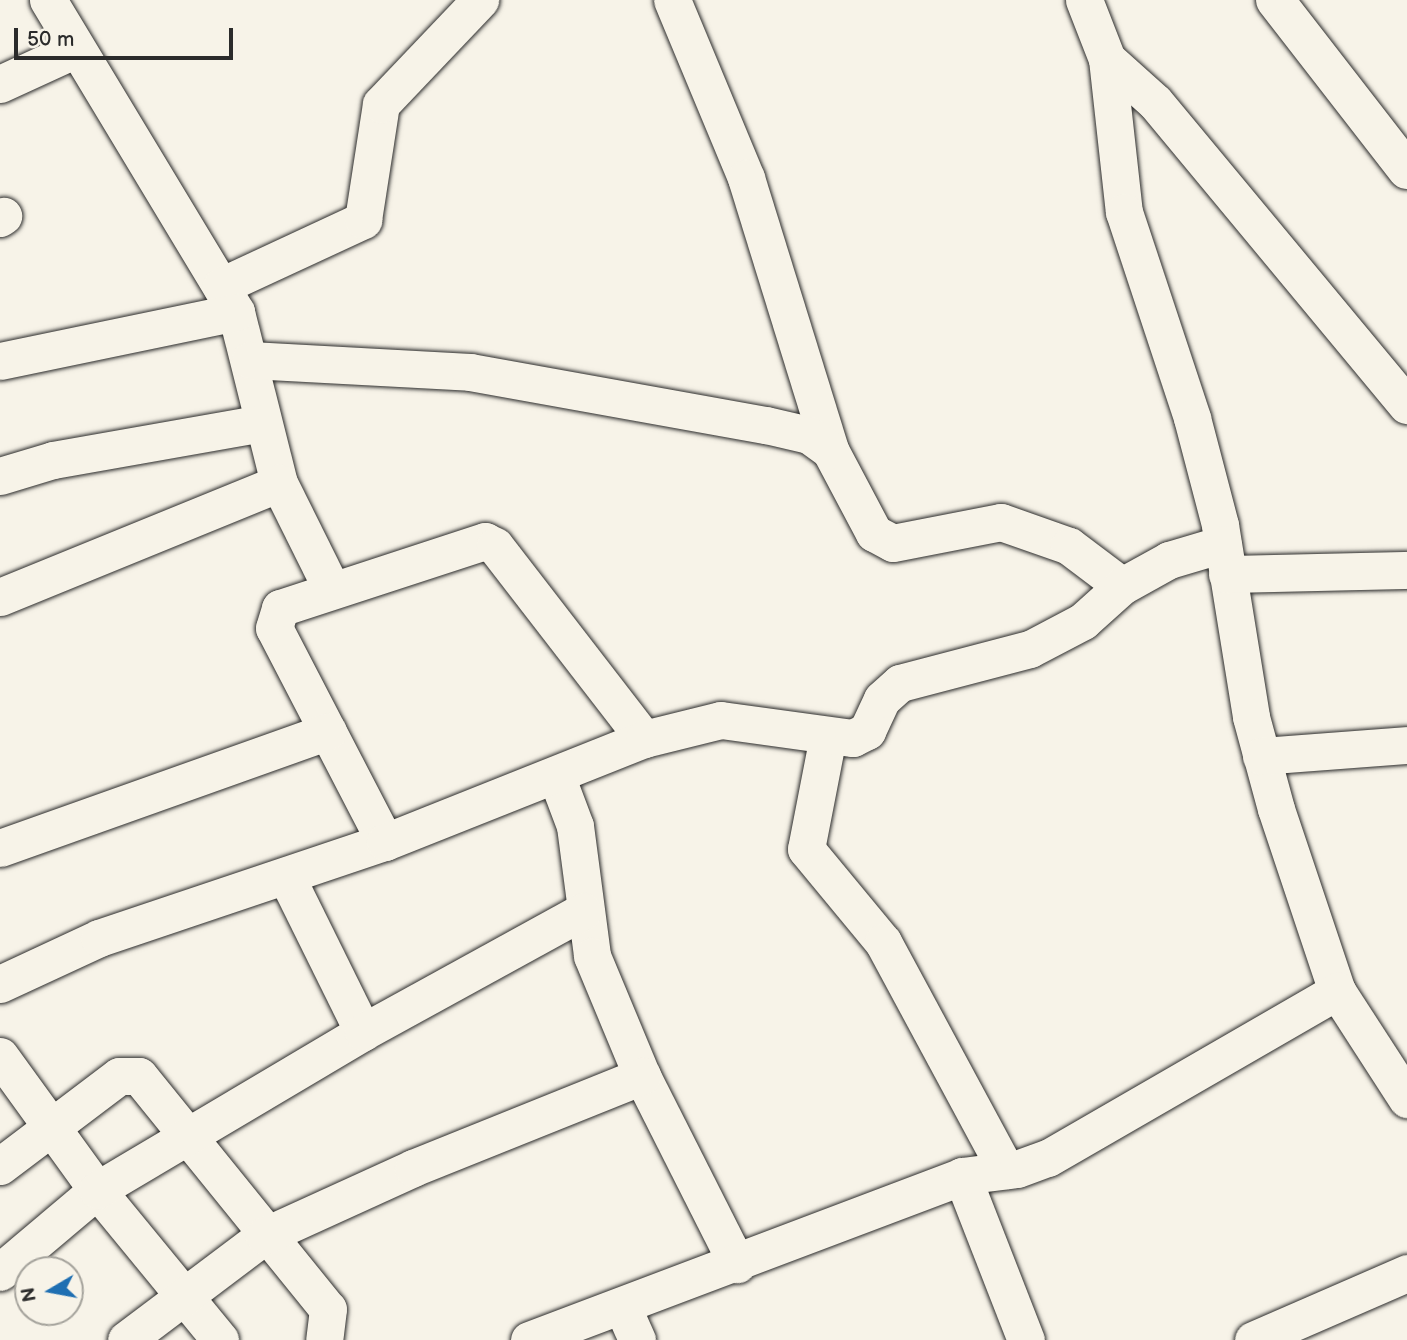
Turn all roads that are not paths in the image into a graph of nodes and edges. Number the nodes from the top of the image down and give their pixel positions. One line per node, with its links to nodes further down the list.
1 (48, 0): 6 (street)
2 (481, 0): 10 (street)
3 (672, 0): 15 (street)
4 (1084, 0): 7 (street)
5 (1275, 0): 9 (main road)
6 (76, 49): 8 (street); 10 (street)
7 (1107, 59): 13 (street); 18 (street)
8 (0, 84)
9 (1407, 170)
10 (229, 299): 11 (street); 12 (street)
11 (0, 360)
12 (250, 360): 14 (street); 15 (street)
13 (1407, 405)
14 (263, 423): 16 (street); 17 (street)
15 (830, 450): 20 (street)
16 (0, 476)
17 (279, 483): 21 (street); 22 (street)
18 (1225, 559): 19 (street); 20 (street); 27 (street)
19 (1407, 570)
20 (1122, 586): 24 (street)
21 (332, 590): 23 (street); 25 (street)
22 (0, 597)
23 (328, 731): 29 (street); 30 (street)
24 (828, 736): 25 (street); 42 (street)
25 (644, 739): 28 (street)
26 (1407, 745): 27 (street)
27 (1261, 756): 34 (street)
28 (556, 778): 29 (street); 32 (street)
29 (385, 842): 31 (street)
30 (0, 848)
31 (286, 876): 33 (street); 35 (street)
32 (583, 911): 35 (street); 37 (street)
33 (0, 984)
34 (1337, 991): 38 (street); 42 (street)
35 (363, 1031): 40 (street)
36 (0, 1056): 39 (street)
37 (642, 1076): 45 (street); 46 (street)
38 (1407, 1099)
39 (51, 1128): 40 (street); 41 (street); 44 (street)
40 (189, 1135): 44 (street); 45 (street)
41 (0, 1166)
42 (1006, 1170): 43 (street)
43 (962, 1176): 46 (street); 56 (street)
44 (97, 1190): 47 (street); 49 (street)
45 (264, 1236): 49 (street); 53 (street)
46 (737, 1264): 50 (street)
47 (0, 1272)
48 (1407, 1273): 57 (street)
49 (183, 1294): 51 (street); 52 (street)
50 (621, 1306): 54 (street); 55 (street)
51 (126, 1340)
52 (220, 1340)
53 (324, 1340)
54 (528, 1340)
55 (637, 1340)
56 (1026, 1340)
57 (1253, 1340)

